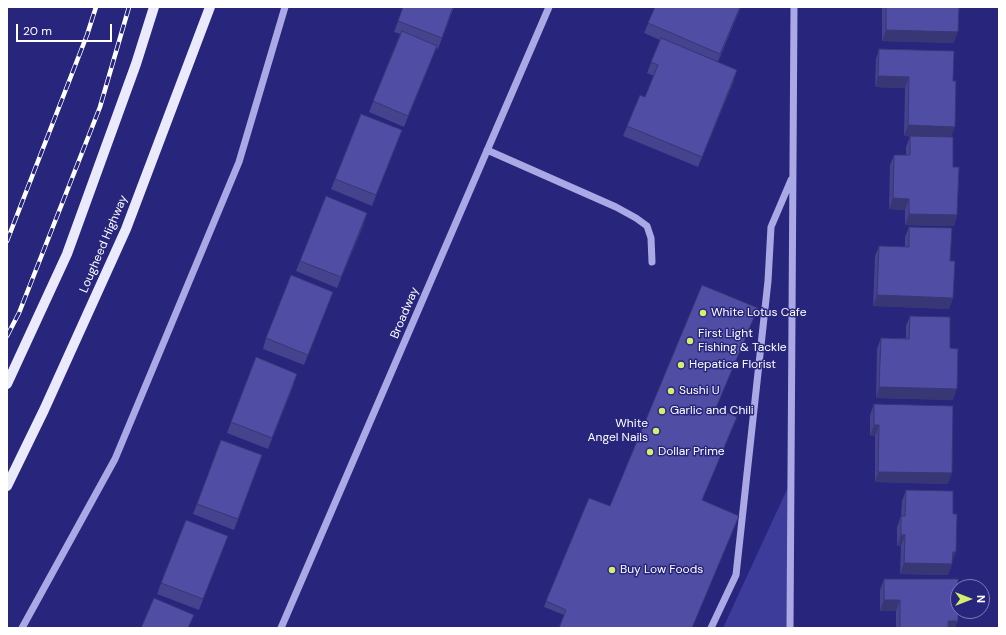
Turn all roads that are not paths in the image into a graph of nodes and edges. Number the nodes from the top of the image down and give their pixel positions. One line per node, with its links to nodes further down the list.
1 (154, 7): 9 (main road)
2 (210, 7): 10 (main road, Lougheed Highway)
3 (285, 7): 11 (street)
4 (549, 7): 6 (street, Broadway)
5 (794, 7): 7 (street)
6 (487, 150): 8 (street); 12 (street, Broadway)
7 (793, 176): 13 (street); 14 (street)
8 (652, 262)
9 (7, 384)
10 (7, 486)
11 (22, 628)
12 (281, 628)
13 (711, 628)
14 (790, 628)

